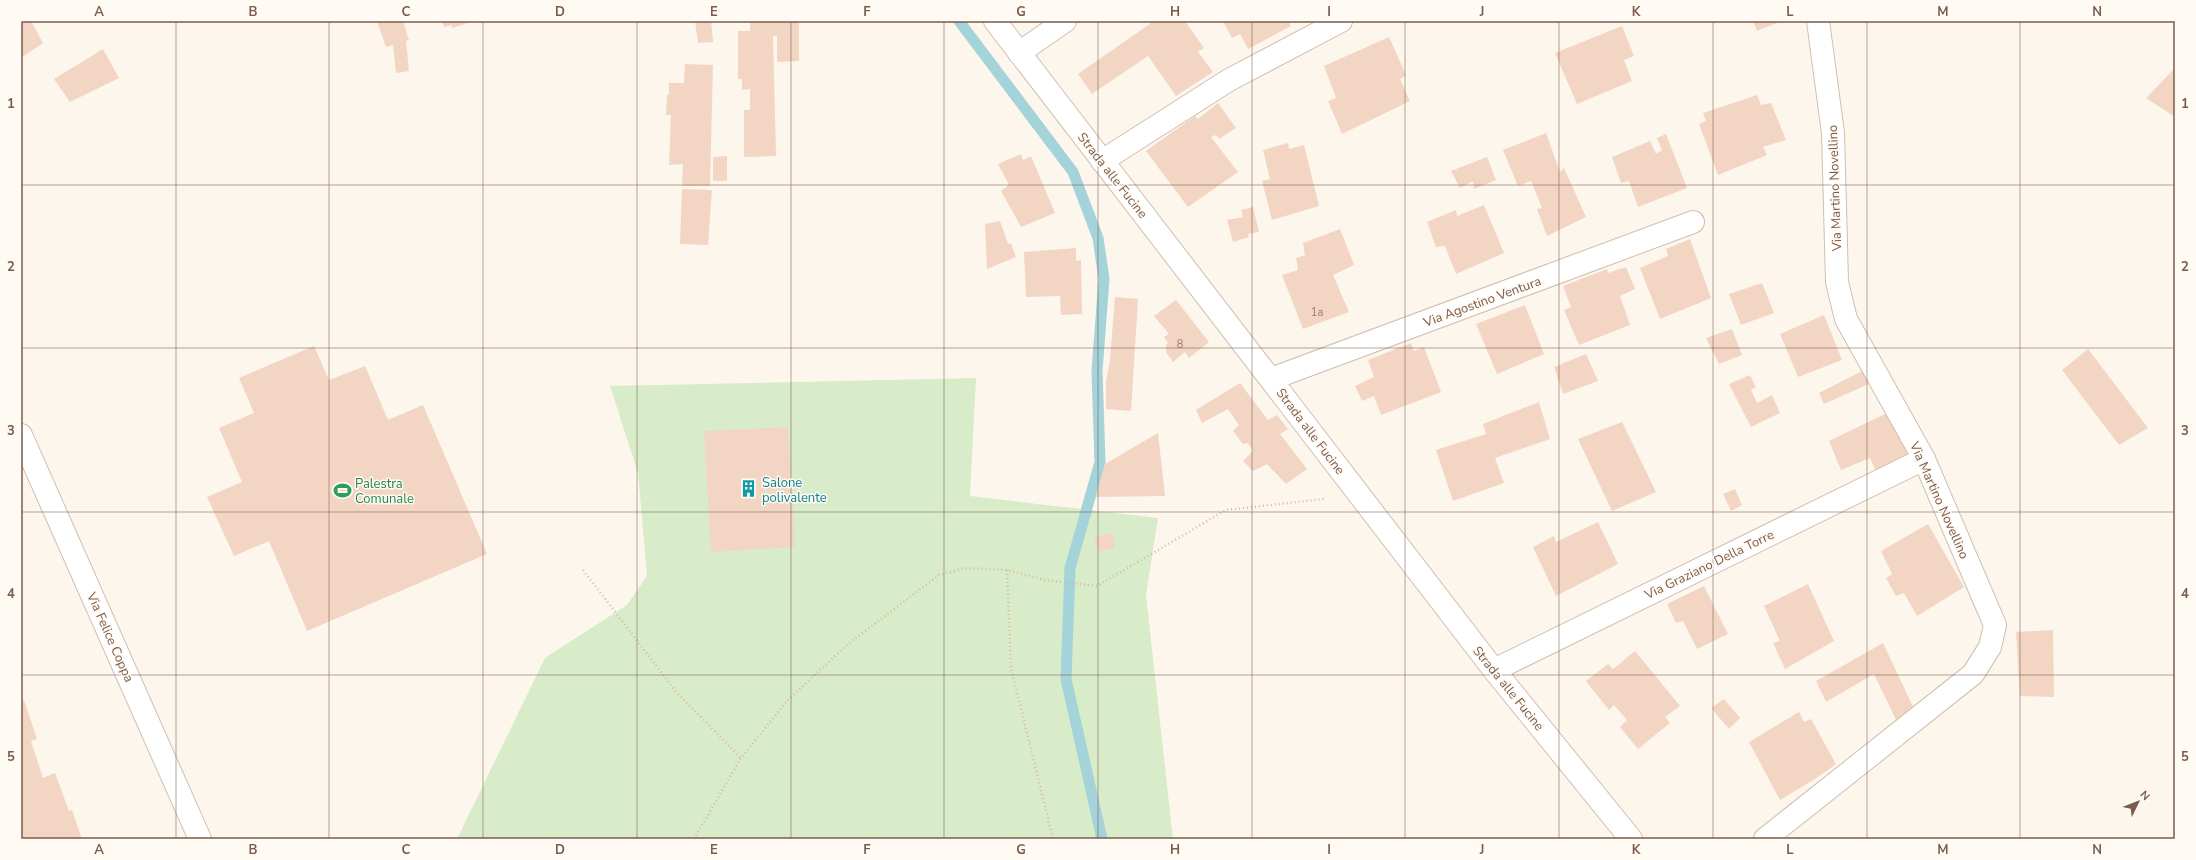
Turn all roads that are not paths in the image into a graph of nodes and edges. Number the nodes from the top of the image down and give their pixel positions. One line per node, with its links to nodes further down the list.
1 (995, 21): 5 (street, Strada alle Fucine)
2 (1065, 21): 5 (street)
3 (1341, 21): 6 (street)
4 (1818, 21): 10 (street, Via Martino Novellino)
5 (1019, 53): 6 (street, Strada alle Fucine)
6 (1102, 162): 8 (street, Strada alle Fucine)
7 (1692, 222): 8 (street, Via Agostino Ventura)
8 (1271, 379): 11 (street, Strada alle Fucine)
9 (21, 434): 12 (street, Via Felice Coppa)
10 (1924, 459): 11 (street, Via Graziano Della Torre); 14 (street, Via Martino Novellino)
11 (1494, 670): 13 (street, Strada alle Fucine)
12 (200, 839)
13 (1631, 839)
14 (1765, 839)

